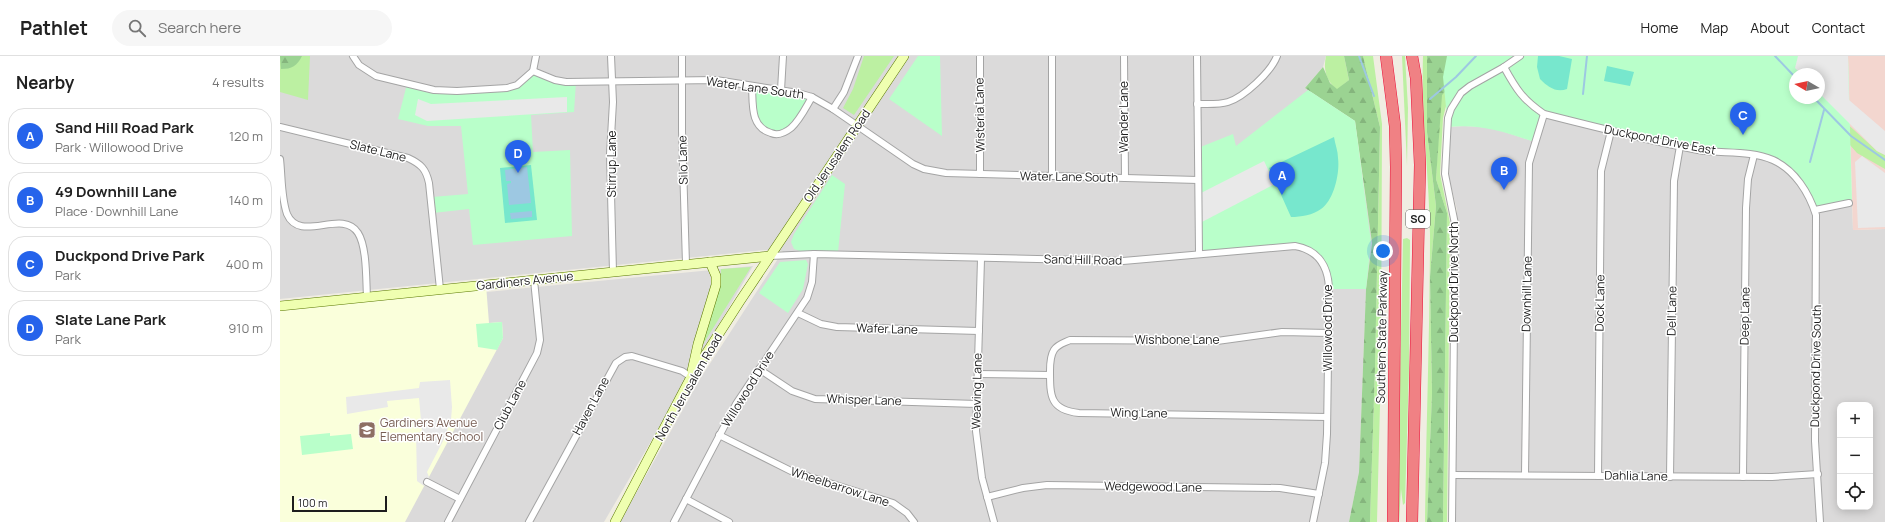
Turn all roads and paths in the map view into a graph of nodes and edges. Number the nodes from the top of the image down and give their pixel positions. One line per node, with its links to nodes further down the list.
1 (353, 56): 19 (street)
2 (536, 56): 19 (street)
3 (611, 56): 22 (street, Stirrup Lane)
4 (682, 56): 21 (street, Silo Lane)
5 (783, 56): 24 (street)
6 (858, 56): 27 (street)
7 (904, 56): 29 (main road, Old Jerusalem Road)
8 (980, 56): 36 (street, Wisteria Lane)
9 (1052, 56): 37 (street)
10 (1124, 56): 38 (street, Wander Lane)
11 (1197, 56): 26 (street)
12 (1277, 56): 26 (street)
13 (1381, 56): 30 (highway)
14 (1386, 56): 30 (highway, Southern State Parkway / SO)
15 (1412, 56): 20 (highway, SO)
16 (1418, 56): 20 (highway)
17 (1520, 56): 18 (street, Duckpond Drive North)
18 (1504, 67): 28 (street, Duckpond Drive East); 63 (street, Duckpond Drive North)
19 (533, 71): 22 (street, Water Lane South)
20 (1415, 74): 75 (highway, SO)
21 (682, 80): 22 (street, Water Lane South); 23 (street, Water Lane South); 47 (street, Silo Lane)
22 (613, 81): 48 (street, Stirrup Lane)
23 (752, 86): 24 (street, Water Lane South); 25 (street)
24 (781, 90): 25 (street, Water Lane South)
25 (812, 97): 27 (street, Water Lane South)
26 (1197, 104): 39 (street)
27 (833, 109): 29 (street, Water Lane South)
28 (1544, 114): 32 (street, Duckpond Drive East); 65 (street, Downhill Lane)
29 (857, 126): 36 (street, Water Lane South); 44 (main road, Old Jerusalem Road)
30 (1395, 126): 74 (highway, Southern State Parkway / SO)
31 (280, 127): 50 (street, Slate Lane)
32 (1611, 131): 33 (street, Duckpond Drive East); 66 (street, Dock Lane)
33 (1680, 146): 34 (street, Duckpond Drive East); 67 (street, Dell Lane)
34 (1754, 155): 41 (street, Duckpond Drive East); 68 (street, Deep Lane)
35 (280, 159): 51 (street)
36 (980, 174): 37 (street, Water Lane South)
37 (1052, 176): 38 (street, Water Lane South)
38 (1125, 178): 39 (street, Water Lane South)
39 (1198, 180): 42 (street)
40 (1849, 203): 41 (street)
41 (1815, 210): 64 (street, Duckpond Drive South)
42 (1199, 253): 45 (street, Sand Hill Road); 55 (street, Willowood Drive)
43 (814, 254): 44 (street, Sand Hill Road); 45 (street, Sand Hill Road); 53 (street, Willowood Drive)
44 (770, 256): 46 (main road, Gardiners Avenue); 59 (main road, North Jerusalem Road)
45 (981, 258): 54 (street, Weaving Lane)
46 (710, 262): 47 (main road, Gardiners Avenue); 59 (main road)
47 (686, 264): 48 (main road, Gardiners Avenue)
48 (613, 272): 49 (main road, Gardiners Avenue)
49 (534, 280): 50 (main road, Gardiners Avenue); 72 (street, Club Lane)
50 (440, 289): 51 (main road, Gardiners Avenue)
51 (367, 297): 52 (main road, Gardiners Avenue)
52 (280, 306)
53 (798, 312): 54 (street, Wafer Lane); 56 (street, Willowood Drive)
54 (979, 331): 57 (street, Weaving Lane)
55 (1328, 333): 58 (street, Wishbone Lane); 61 (street, Willowood Drive)
56 (759, 369): 60 (street, Whisper Lane); 62 (street, Willowood Drive)
57 (978, 374): 58 (street); 60 (street, Weaving Lane)
58 (1050, 375): 61 (street, Wing Lane)
59 (691, 377): 77 (street, Haven Lane); 78 (main road, North Jerusalem Road)
60 (977, 404): 71 (street, Weaving Lane)
61 (1327, 417): 70 (street, Willowood Drive)
62 (719, 435): 73 (street, Willowood Drive); 81 (street, Wheelbarrow Lane)
63 (1453, 474): 65 (street, Dahlia Lane); 86 (street, Duckpond Drive North)
64 (1818, 474): 68 (street, Dahlia Lane); 87 (street, Duckpond Drive South)
65 (1525, 475): 66 (street, Dahlia Lane)
66 (1598, 476): 67 (street, Dahlia Lane)
67 (1670, 477): 68 (street, Dahlia Lane)
68 (1743, 478)
69 (427, 482): 72 (street)
70 (1319, 494): 71 (street, Wedgewood Lane); 83 (street, Willowood Drive)
71 (987, 497): 82 (street, Weaving Lane)
72 (460, 499): 76 (street, Club Lane)
73 (686, 499): 79 (street, Willowood Drive); 80 (street)
74 (1393, 508): 84 (highway); 85 (highway, Southern State Parkway / SO)
75 (1412, 520)
76 (448, 522)
77 (529, 522)
78 (615, 522)
79 (674, 522)
80 (729, 522)
81 (914, 522)
82 (994, 522)
83 (1313, 522)
84 (1389, 522)
85 (1393, 522)
86 (1452, 522)
87 (1820, 522)

